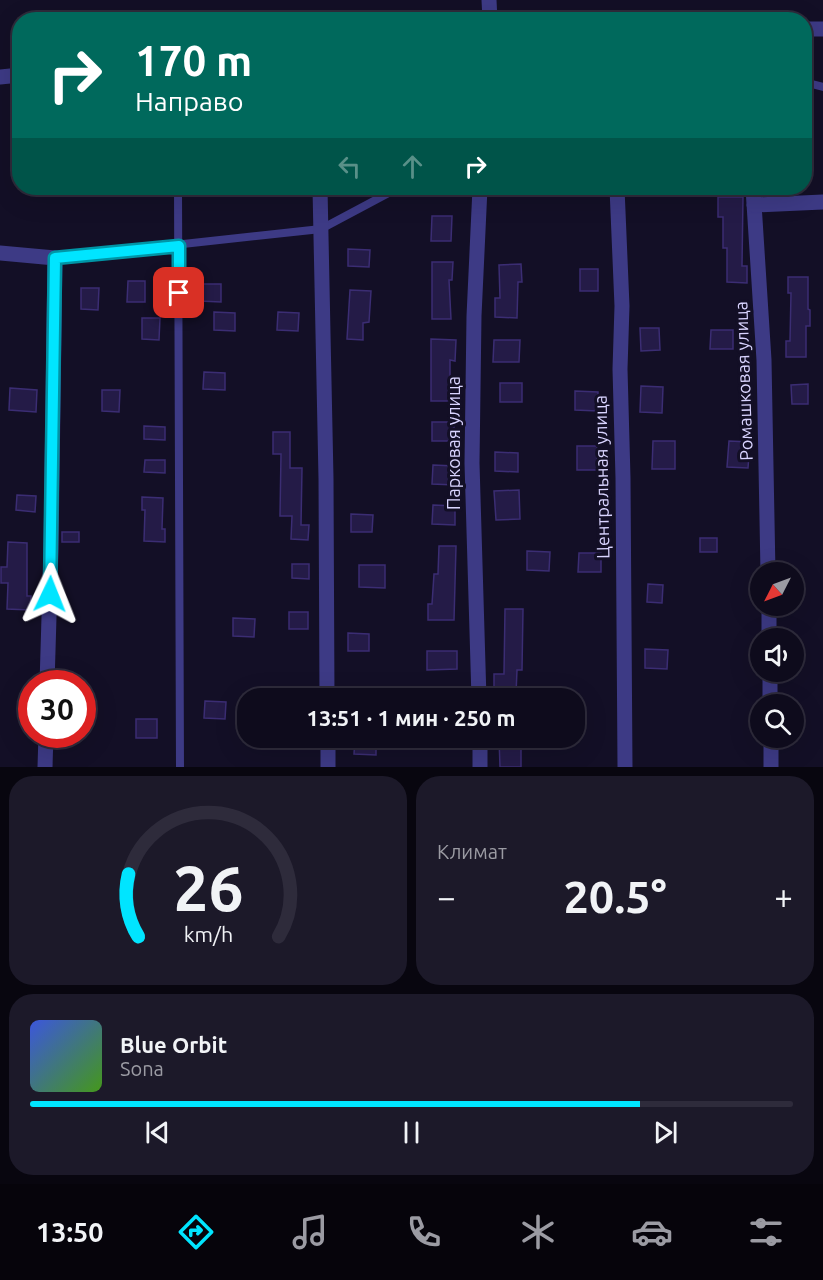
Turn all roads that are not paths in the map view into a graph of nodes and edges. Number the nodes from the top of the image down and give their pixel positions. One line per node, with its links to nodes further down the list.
1 (178, 195): 10 (lane)
2 (320, 195): 9 (street)
3 (385, 195): 9 (lane)
4 (480, 195): 16 (street, Парковая улица)
5 (616, 195): 25 (street, Центральная улица)
6 (753, 195): 8 (street, Ромашковая улица)
7 (823, 202): 8 (street)
8 (754, 204): 13 (street, Ромашковая улица)
9 (321, 229): 10 (lane); 15 (street)
10 (179, 246): 12 (lane); 22 (lane)
11 (0, 253): 12 (street)
12 (55, 258): 14 (street)
13 (768, 562)
14 (47, 670)
15 (327, 688)
16 (479, 688)
17 (46, 748): 21 (street)
18 (328, 748): 23 (street)
19 (480, 748): 24 (street)
20 (771, 748): 26 (street)
21 (45, 767)
22 (180, 767)
23 (328, 767)
24 (480, 767)
25 (625, 767)
26 (771, 767)

